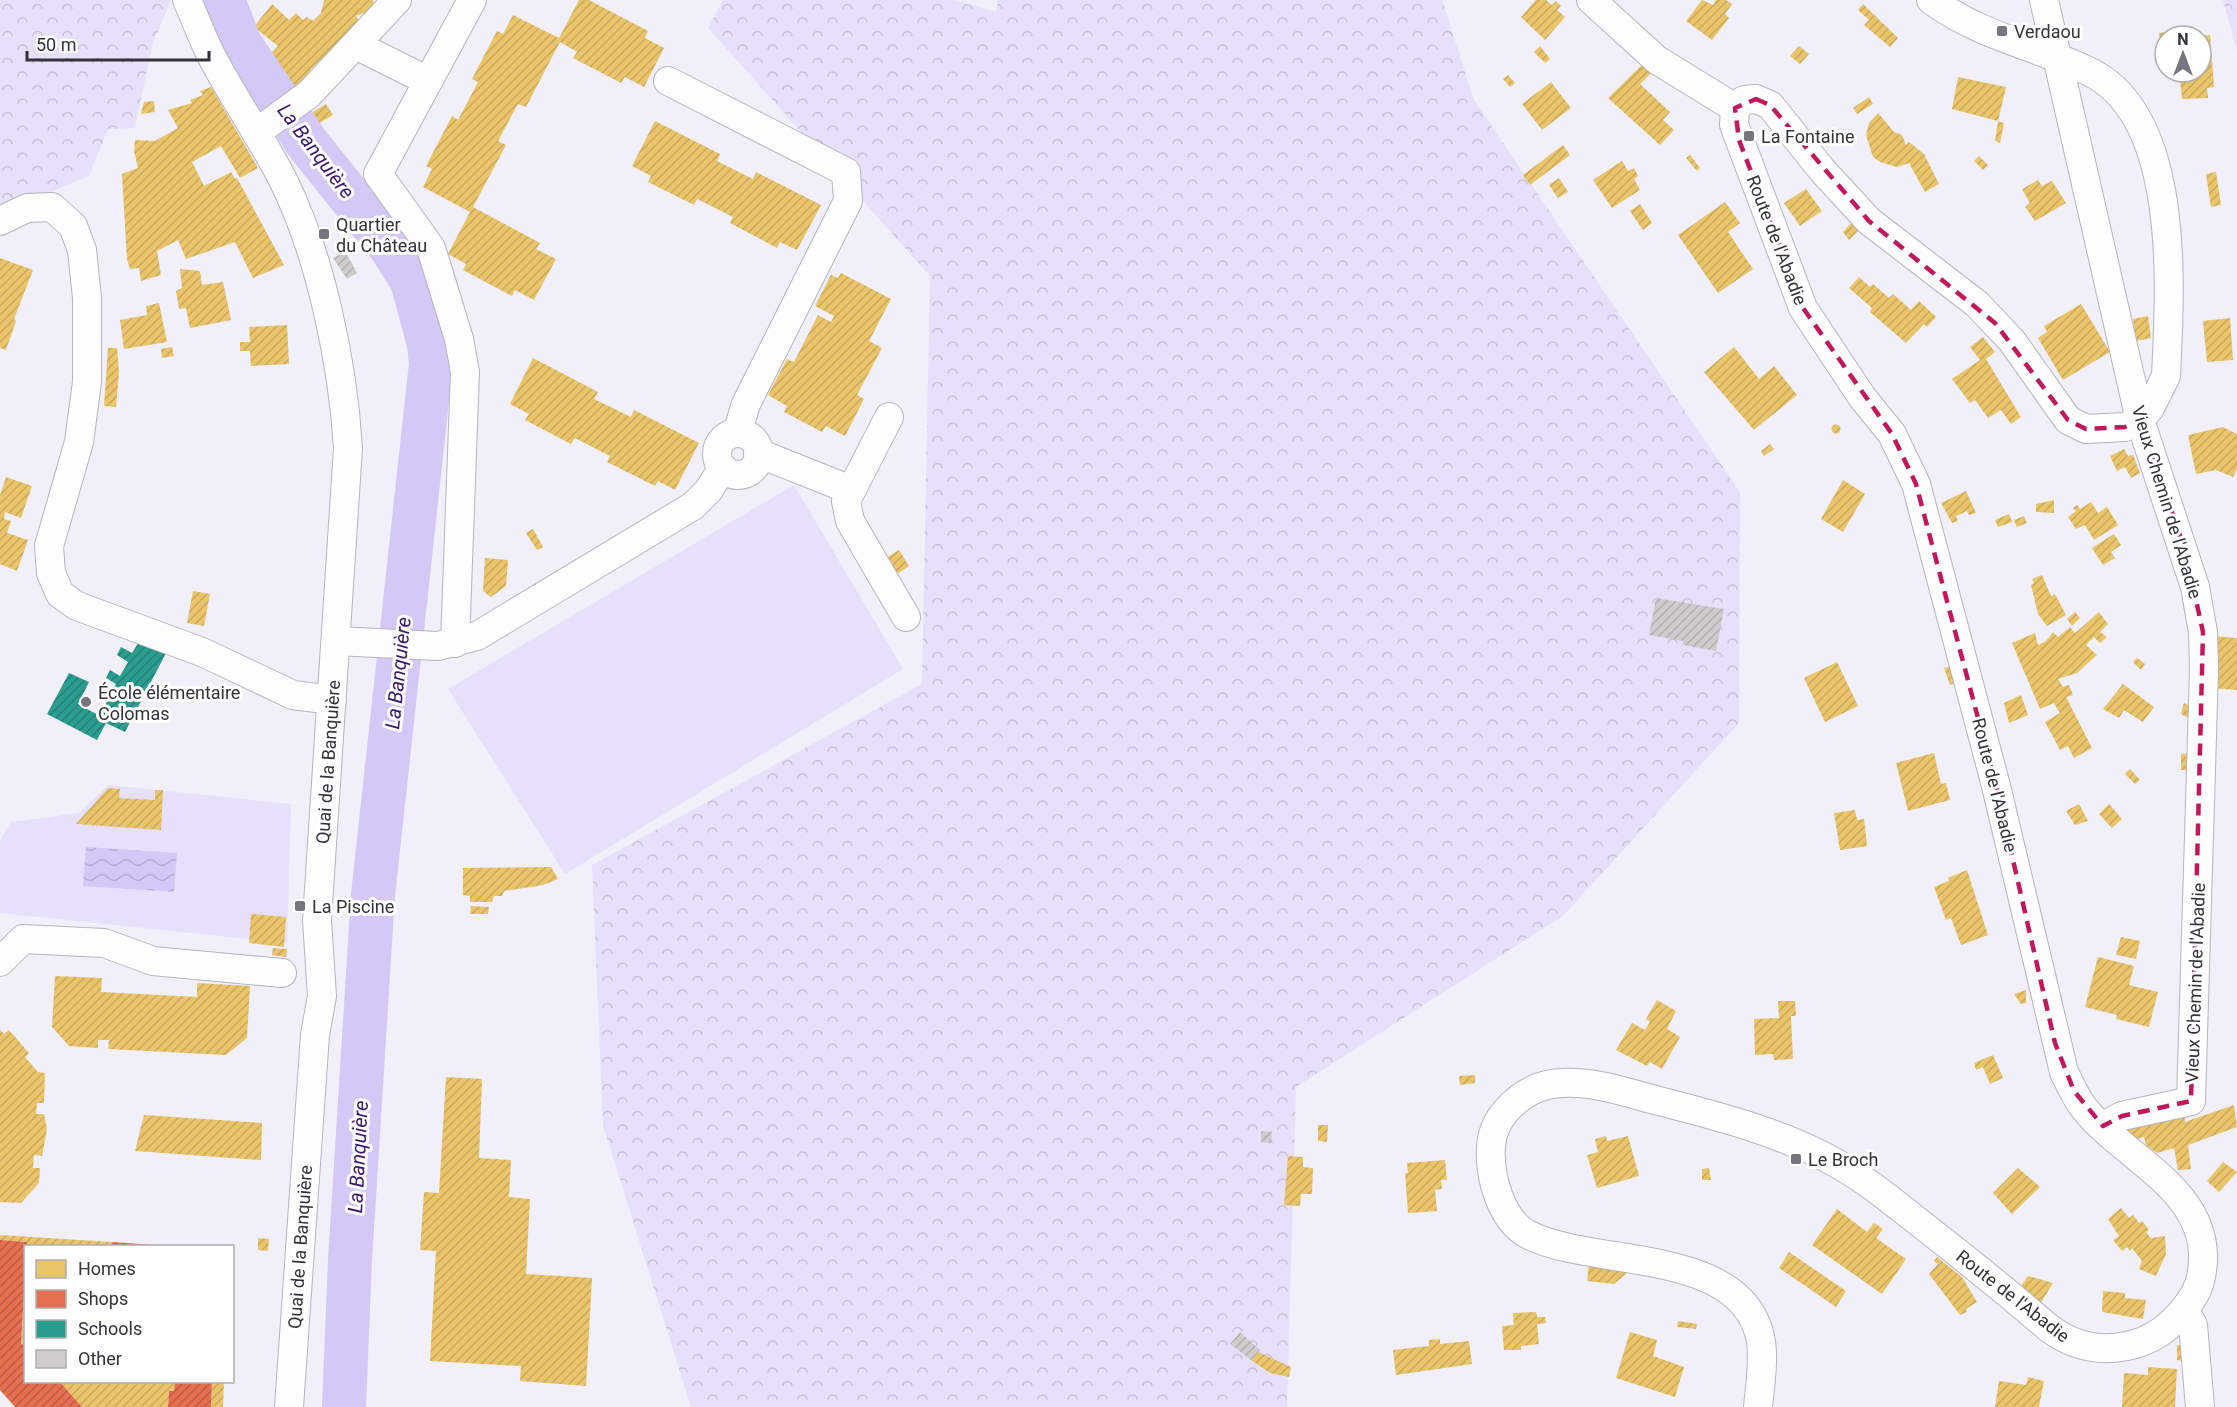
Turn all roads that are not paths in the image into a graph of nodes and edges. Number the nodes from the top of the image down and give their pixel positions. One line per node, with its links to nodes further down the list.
1 (187, 0): 12 (street, Quai de la Banquière)
2 (397, 0): 7 (street)
3 (472, 0): 9 (street)
4 (1591, 0): 11 (street)
5 (1931, 0): 8 (street)
6 (2044, 0): 8 (street, Vieux Chemin de l'Abadie)
7 (356, 45): 9 (street); 12 (street)
8 (2059, 59): 15 (street, Vieux Chemin de l'Abadie); 15 (street)
9 (428, 81): 22 (street)
10 (668, 81): 16 (street)
11 (1735, 108): 15 (street); 26 (street, Route de l'Abadie)
12 (263, 128): 21 (street, Quai de la Banquière)
13 (0, 221): 23 (street)
14 (889, 417): 19 (street)
15 (2140, 420): 26 (street, Vieux Chemin de l'Abadie)
16 (737, 433): 17 (street); 18 (street)
17 (758, 453): 18 (street); 19 (street)
18 (723, 468): 22 (street)
19 (851, 490): 20 (street)
20 (906, 617)
21 (348, 642): 22 (street); 23 (street, Quai de la Banquière)
22 (447, 644)
23 (332, 700): 28 (street, Quai de la Banquière)
24 (0, 962): 25 (street)
25 (282, 973)
26 (2103, 1126): 27 (street, Route de l'Abadie)
27 (2184, 1310): 29 (street, Route de l'Abadie); 30 (street)
28 (289, 1407)
29 (1758, 1407)
30 (2199, 1407)

